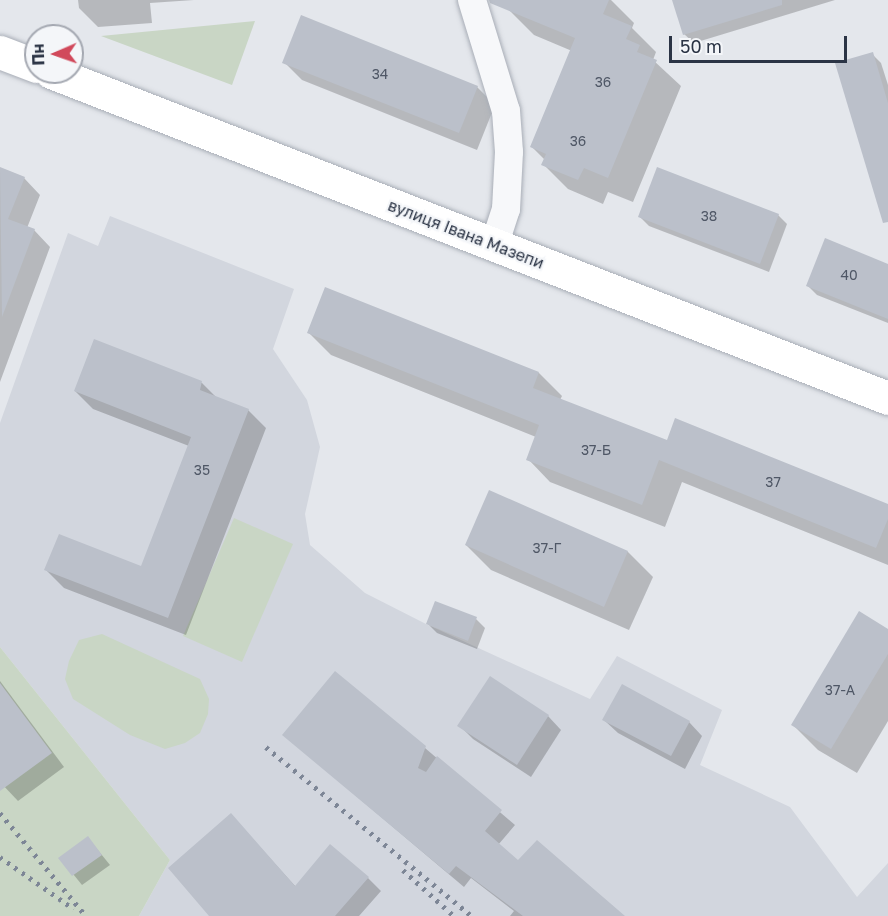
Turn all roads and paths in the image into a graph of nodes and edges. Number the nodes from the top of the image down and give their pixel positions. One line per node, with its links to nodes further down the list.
1 (471, 0): 5 (street)
2 (0, 52): 3 (main road)
3 (24, 61)
4 (82, 84): 5 (main road, вулиця Івана Мазепи)
5 (494, 245): 6 (main road, вулиця Івана Мазепи)
6 (886, 398)

